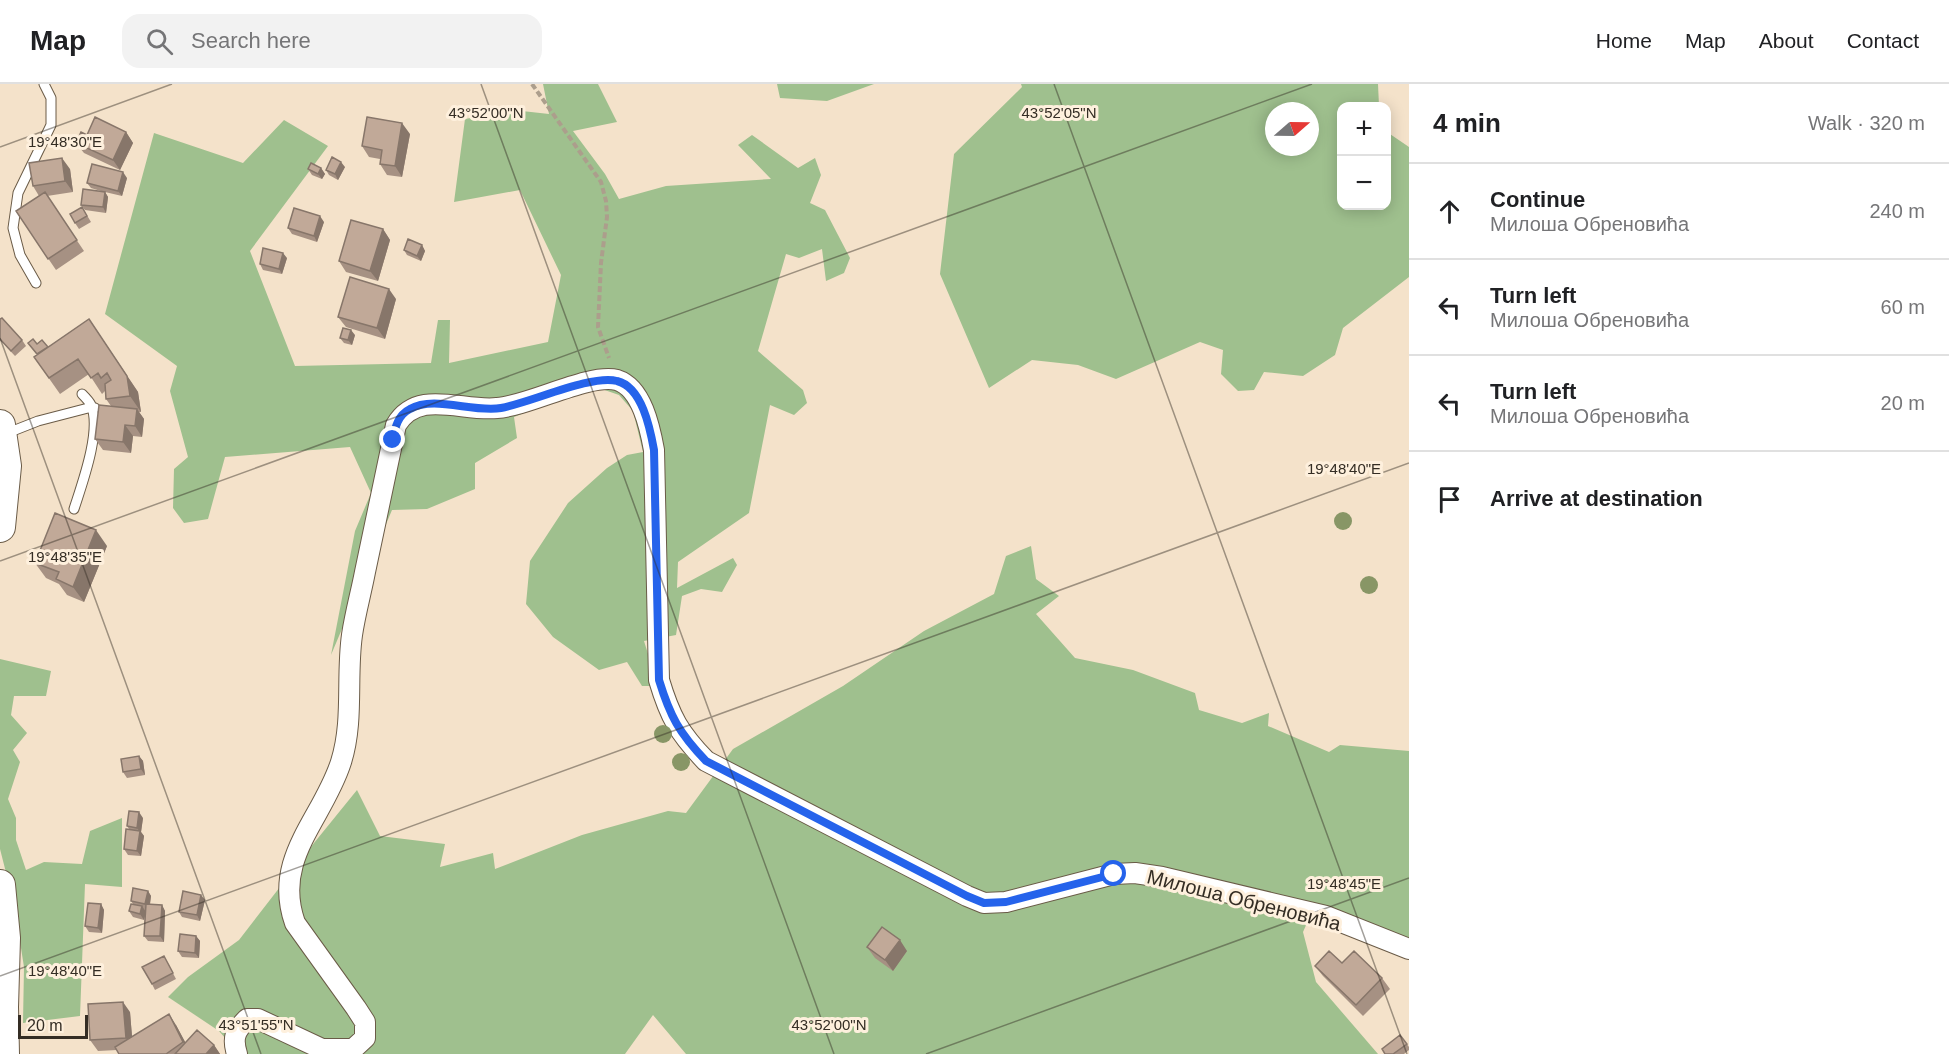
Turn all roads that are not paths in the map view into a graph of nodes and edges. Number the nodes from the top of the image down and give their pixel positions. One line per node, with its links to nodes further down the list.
1 (44, 84): 2 (lane)
2 (36, 283)
3 (82, 394): 4 (lane)
4 (92, 407): 5 (lane); 6 (lane); 7 (lane)
5 (102, 410)
6 (2, 430): 8 (main road)
7 (74, 509)
8 (0, 526)
9 (0, 885): 11 (main road)
10 (1409, 949): 12 (street, Милоша Обреновића)
11 (4, 1054)
12 (237, 1054)

